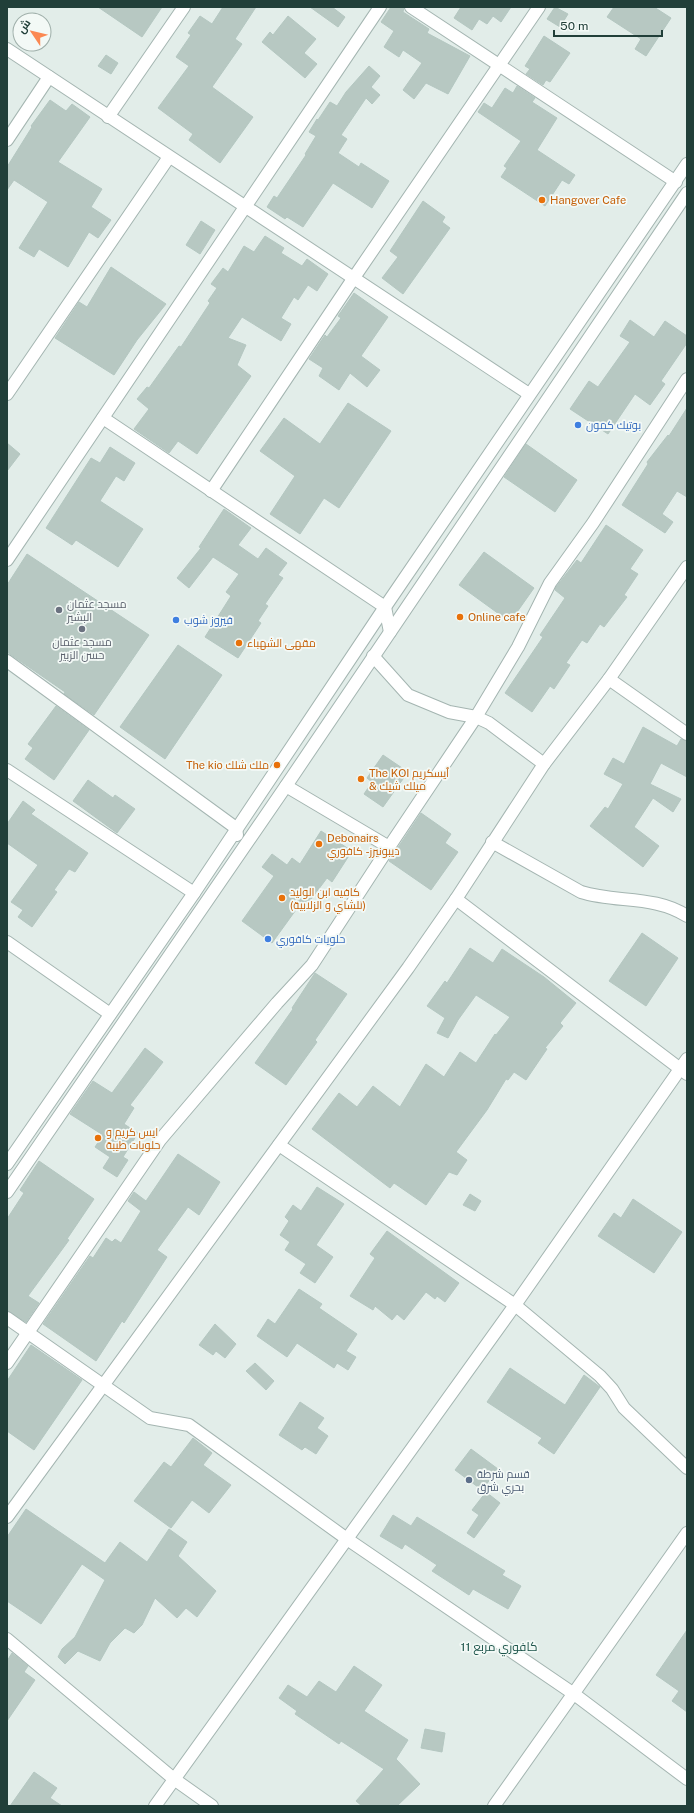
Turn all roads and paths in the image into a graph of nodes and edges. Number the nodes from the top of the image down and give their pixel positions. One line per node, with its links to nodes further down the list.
1 (184, 7): 8 (street)
2 (380, 7): 14 (street)
3 (410, 7): 6 (street)
4 (539, 7): 6 (street)
5 (7, 49): 7 (street)
6 (500, 66): 12 (street); 15 (street)
7 (49, 77): 8 (street); 9 (street)
8 (108, 117): 10 (street)
9 (7, 140)
10 (169, 157): 14 (street); 17 (street)
11 (687, 164): 12 (street)
12 (676, 182): 18 (street)
13 (687, 193): 25 (street)
14 (245, 208): 15 (street); 19 (street)
15 (353, 279): 18 (street); 20 (street)
16 (687, 379): 29 (street)
17 (7, 394)
18 (529, 394): 24 (street)
19 (103, 418): 20 (street); 21 (street)
20 (211, 491): 24 (street)
21 (11, 545): 22 (street)
22 (7, 560)
23 (687, 567): 28 (street)
24 (385, 607): 25 (street); 34 (street)
25 (390, 632): 26 (street)
26 (373, 656): 29 (street); 33 (street)
27 (7, 661): 34 (street)
28 (609, 679): 30 (street); 31 (street)
29 (476, 717): 31 (street); 36 (street)
30 (687, 734)
31 (544, 764): 35 (street)
32 (7, 770): 38 (street)
33 (286, 786): 36 (street); 37 (street)
34 (236, 828): 37 (street); 38 (street)
35 (492, 842): 39 (street); 40 (street)
36 (389, 847): 50 (street)
37 (240, 853): 47 (street)
38 (194, 893): 42 (street)
39 (456, 899): 44 (street); 45 (street)
40 (687, 916)
41 (7, 942): 42 (street)
42 (110, 1014): 46 (street)
43 (687, 1059): 44 (street)
44 (683, 1072): 48 (street)
45 (279, 1145): 48 (street); 52 (street)
46 (7, 1164)
47 (7, 1192)
48 (515, 1305): 53 (street); 56 (street)
49 (7, 1318): 50 (street)
50 (28, 1332): 51 (street); 52 (street)
51 (7, 1363)
52 (103, 1385): 54 (street); 56 (street)
53 (687, 1468)
54 (7, 1517)
55 (687, 1532): 58 (street)
56 (347, 1539): 58 (street); 59 (street)
57 (7, 1639): 59 (street)
58 (574, 1694): 60 (street); 63 (street)
59 (174, 1779): 61 (street); 62 (street)
60 (687, 1780)
61 (155, 1806)
62 (212, 1806)
63 (494, 1806)

